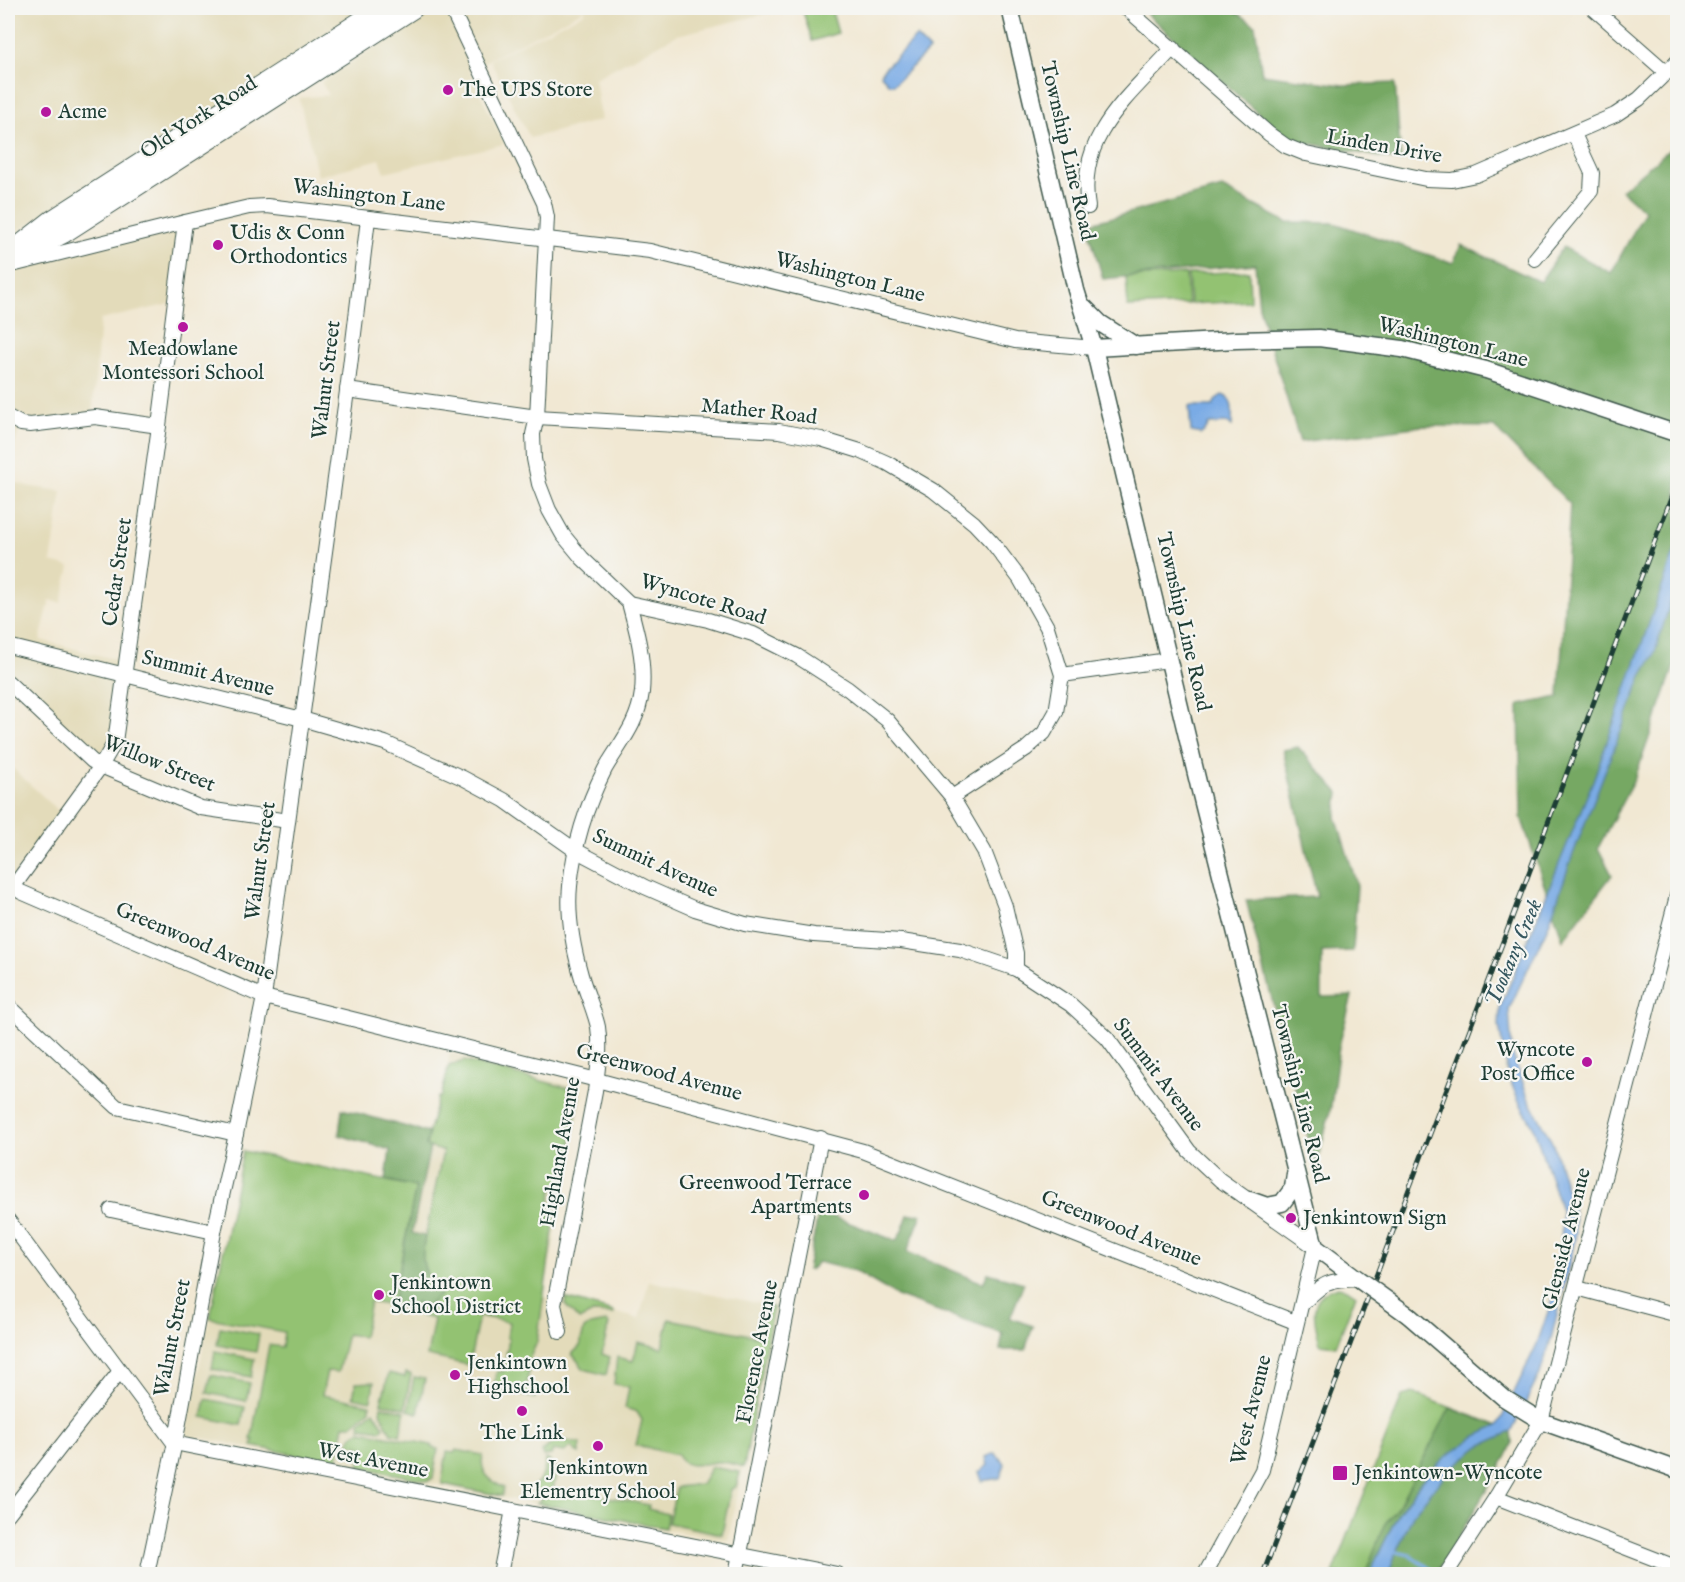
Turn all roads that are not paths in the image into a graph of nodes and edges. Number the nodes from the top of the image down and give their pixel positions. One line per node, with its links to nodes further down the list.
1 (382, 8): 15 (highway, Old York Road)
2 (413, 8): 17 (highway, Old York Road)
3 (451, 8): 14 (street, Wyncote Road)
4 (1010, 8): 18 (main road, Township Line Road)
5 (1593, 8): 9 (street)
6 (1132, 10): 7 (street, Linden Drive)
7 (1173, 48): 10 (street, Linden Drive); 11 (street)
8 (1677, 61): 9 (street, Linden Drive)
9 (1667, 73): 10 (street, Linden Drive)
10 (1574, 134): 16 (street)
11 (1088, 207)
12 (368, 219): 13 (street, Washington Lane); 14 (street, Washington Lane); 21 (street, Walnut Street)
13 (184, 222): 17 (street, Washington Lane); 24 (street, Cedar Street)
14 (548, 238): 20 (street, Washington Lane); 23 (street, Wyncote Road)
15 (8, 255)
16 (1535, 259)
17 (8, 262)
18 (1081, 303): 19 (main road); 20 (main road, Township Line Road)
19 (1136, 346): 20 (main road, Washington Lane); 25 (main road, Washington Lane)
20 (1094, 348): 28 (main road, Township Line Road)
21 (347, 390): 23 (street, Mather Road); 32 (street, Walnut Street)
22 (8, 417): 24 (street)
23 (537, 417): 26 (street, Wyncote Road); 29 (street, Mather Road)
24 (159, 426): 30 (street, Cedar Street)
25 (1677, 434)
26 (629, 603): 34 (street, Wyncote Road); 36 (street, Highland Avenue)
27 (8, 646): 30 (street, Summit Avenue)
28 (1168, 660): 29 (street); 46 (main road, Township Line Road)
29 (1062, 675): 34 (street, Mather Road)
30 (126, 676): 32 (street, Summit Avenue); 33 (street, Cedar Street)
31 (8, 682): 33 (street, Willow Street)
32 (303, 719): 35 (street, Walnut Street); 36 (street, Summit Avenue)
33 (101, 766): 35 (street, Willow Street); 37 (street, Cedar Street)
34 (952, 797): 40 (street, Wyncote Road)
35 (288, 821): 41 (street, Walnut Street)
36 (575, 850): 40 (street, Summit Avenue); 43 (street, Highland Avenue)
37 (9, 888): 41 (street, Greenwood Avenue)
38 (1677, 892): 39 (street, Glenside Avenue)
39 (1672, 935): 53 (street, Glenside Avenue)
40 (1016, 969): 47 (street, Summit Avenue)
41 (264, 997): 43 (street, Greenwood Avenue); 44 (street, Walnut Street)
42 (8, 1005): 44 (street)
43 (597, 1080): 45 (street, Greenwood Avenue); 57 (street, Highland Avenue)
44 (236, 1134): 50 (street, Walnut Street)
45 (821, 1138): 56 (street, Greenwood Avenue); 65 (street, Florence Avenue)
46 (1296, 1173): 47 (main road); 51 (main road, Township Line Road)
47 (1250, 1200): 51 (street, Summit Avenue)
48 (111, 1210): 50 (street)
49 (10, 1229): 58 (street)
50 (214, 1232): 60 (street, Walnut Street)
51 (1315, 1247): 52 (main road); 54 (street, West Avenue)
52 (1358, 1279): 54 (street); 59 (main road, bridge)
53 (1576, 1288): 55 (street); 59 (street, Glenside Avenue)
54 (1301, 1306): 56 (street, West Avenue)
55 (1677, 1315)
56 (1295, 1322): 72 (street, West Avenue)
57 (560, 1332)
58 (120, 1371): 60 (street); 64 (street)
59 (1541, 1421): 61 (main road); 62 (street, Glenside Avenue)
60 (174, 1443): 63 (street, West Avenue); 68 (street, Walnut Street)
61 (1677, 1470)
62 (1496, 1497): 66 (street); 73 (street, Glenside Avenue)
63 (513, 1510): 65 (street, West Avenue); 69 (street)
64 (8, 1514)
65 (740, 1555): 67 (street, West Avenue); 70 (street, Florence Avenue)
66 (1677, 1568)
67 (811, 1572): 71 (street, West Avenue)
68 (147, 1575)
69 (500, 1575)
70 (736, 1575)
71 (837, 1575)
72 (1205, 1575)
73 (1446, 1575)

